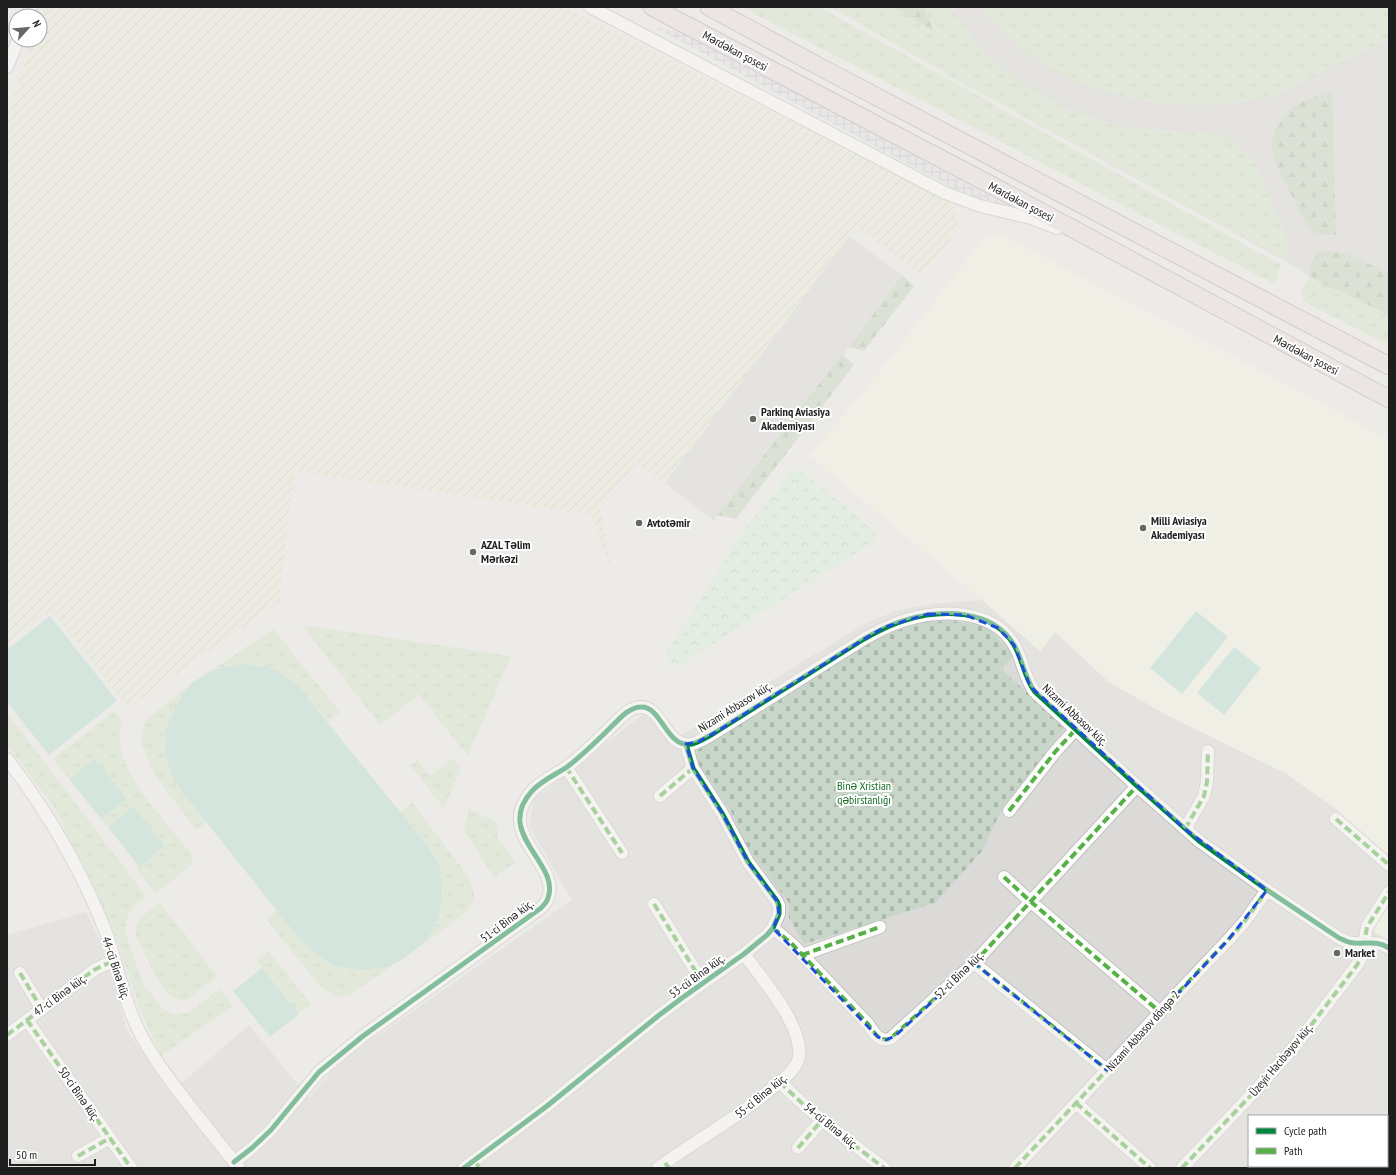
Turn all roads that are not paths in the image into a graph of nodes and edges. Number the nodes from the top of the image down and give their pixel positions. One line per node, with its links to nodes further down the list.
1 (590, 7): 6 (street)
2 (652, 7): 6 (highway, Mərdəkan şosesi)
3 (709, 7): 7 (highway)
4 (15, 48): 5 (street)
5 (7, 67)
6 (1118, 254): 8 (highway, Mərdəkan şosesi)
7 (1389, 366)
8 (1389, 399)
9 (1075, 730): 10 (street, Nizami Abbasov küç.); 15 (street, Nizami Abbasov küç.); 17 (street)
10 (686, 744): 13 (street, 51-ci Binə küç.); 14 (street, 53-cü Binə küç.)
11 (1208, 751): 19 (street)
12 (7, 759): 33 (street, 44-cü Binə küç.)
13 (566, 767): 20 (street); 49 (street, 51-ci Binə küç.)
14 (693, 768): 16 (street); 28 (street, 53-cü Binə küç.)
15 (1137, 786): 19 (street, Nizami Abbasov küç.); 25 (street, 52-ci Binə küç.)
16 (660, 796)
17 (1009, 811)
18 (1336, 819): 21 (street)
19 (1185, 829): 23 (street, Nizami Abbasov küç.)
20 (622, 853)
21 (1389, 865)
22 (1004, 877): 25 (street)
23 (1267, 890): 29 (street, Nizami Abbasov küç.); 38 (street, Nizami Abbasov döngə 2)
24 (1389, 892): 29 (street, Üzeyir Hacıbəyov küç.)
25 (1030, 901): 34 (street, 52-ci Binə küç.); 38 (street)
26 (654, 904): 36 (street)
27 (880, 927): 32 (street)
28 (773, 928): 31 (street, 53-cü Binə küç.); 32 (street, 52-ci Binə küç.)
29 (1364, 943): 30 (street, Nizami Abbasov küç.); 56 (street, Üzeyir Hacıbəyov küç.)
30 (1389, 948)
31 (744, 954): 36 (street, 53-cü Binə küç.); 42 (street, 55-ci Binə küç.)
32 (802, 955): 34 (street, 52-ci Binə küç.)
33 (115, 961): 37 (street, 47-ci Binə küç.); 49 (street, 44-cü Binə küç.)
34 (974, 963): 41 (street)
35 (20, 973): 37 (street)
36 (703, 983): 48 (street, 53-cü Binə küç.)
37 (41, 1008): 39 (street, 47-ci Binə küç.)
38 (1160, 1012): 41 (street, Nizami Abbasov döngə 2)
39 (27, 1020): 40 (street, 47-ci Binə küç.); 45 (street, 50-ci Binə küç.)
40 (7, 1035)
41 (1107, 1070): 43 (street, Nizami Abbasov döngə 2)
42 (780, 1082): 44 (street, 54-cü Binə küç.); 50 (street, 55-ci Binə küç.)
43 (1076, 1103): 51 (street, Nizami Abbasov döngə 2); 55 (street)
44 (822, 1120): 46 (street); 54 (street, 54-cü Binə küç.)
45 (110, 1138): 47 (street); 52 (street, 50-ci Binə küç.)
46 (798, 1148)
47 (78, 1156)
48 (477, 1164): 53 (street, 53-cü Binə küç.)
49 (237, 1165)
50 (664, 1166)
51 (1017, 1167)
52 (131, 1168)
53 (464, 1168)
54 (884, 1168)
55 (1150, 1168)
56 (1182, 1168)

